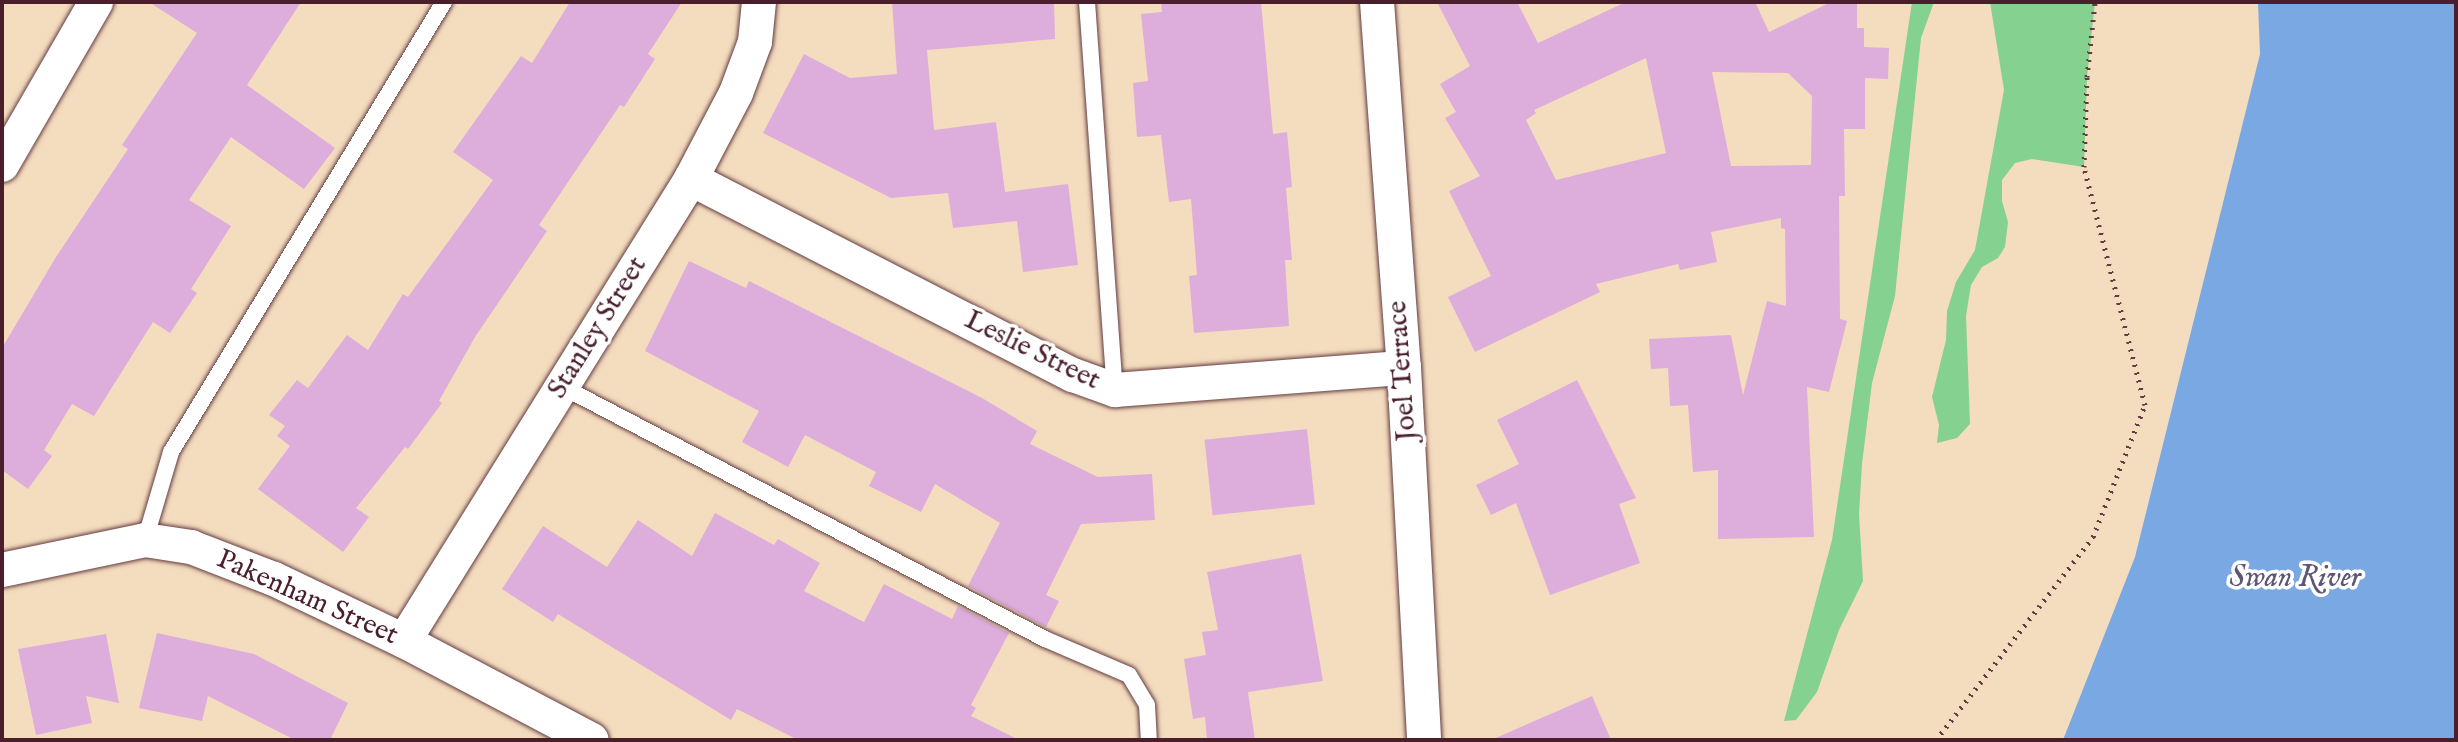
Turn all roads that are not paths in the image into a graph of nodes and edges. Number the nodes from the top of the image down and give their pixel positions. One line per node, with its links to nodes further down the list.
1 (96, 2): 6 (street)
2 (444, 2): 11 (lane)
3 (759, 2): 7 (street, Stanley Street)
4 (1087, 2): 10 (lane)
5 (1377, 2): 8 (street, Joel Terrace)
6 (2, 165)
7 (691, 179): 9 (street, Stanley Street); 10 (street, Leslie Street)
8 (1404, 368): 10 (street, Leslie Street); 16 (street, Joel Terrace)
9 (561, 386): 13 (street, Stanley Street); 15 (lane)
10 (1115, 390)
11 (145, 540): 12 (street, Pakenham Street); 13 (street, Pakenham Street)
12 (2, 570)
13 (404, 641): 14 (street, Pakenham Street)
14 (592, 740)
15 (1149, 740)
16 (1424, 740)

